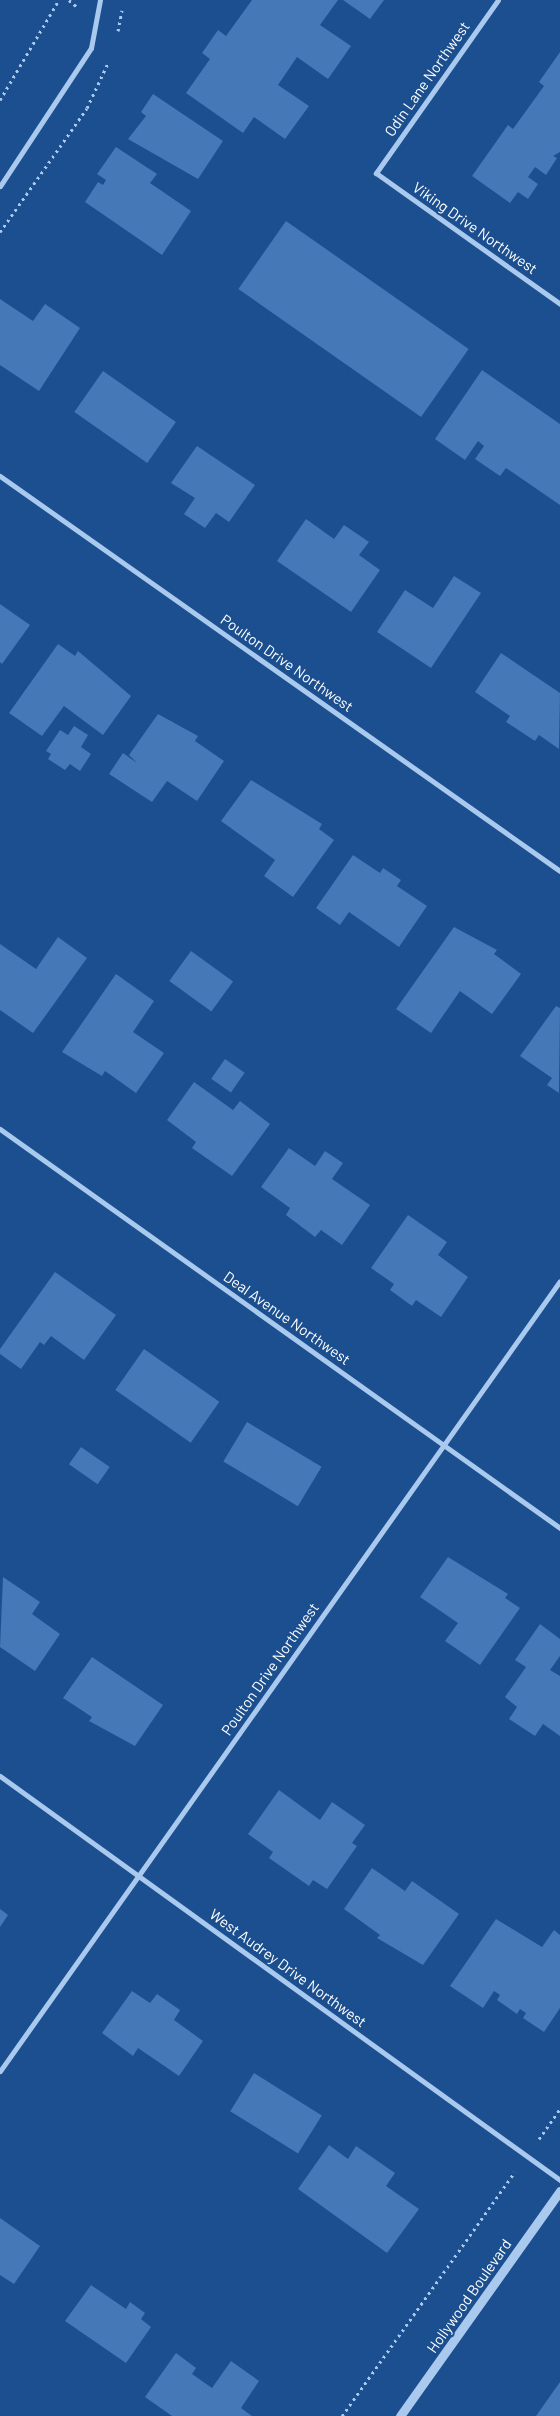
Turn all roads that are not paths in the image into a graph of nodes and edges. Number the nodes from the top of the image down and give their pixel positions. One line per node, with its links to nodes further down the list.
1 (100, 0): 4 (street)
2 (498, 0): 3 (street, Odin Lane Northwest)
3 (376, 173): 5 (street, Viking Drive Northwest)
4 (0, 186)
5 (560, 304)
6 (0, 476): 7 (street, Poulton Drive Northwest)
7 (560, 871)
8 (0, 1129): 10 (street, Deal Avenue Northwest)
9 (560, 1281): 10 (street, Poulton Drive Northwest)
10 (444, 1445): 11 (street, Deal Avenue Northwest); 13 (street, Poulton Drive Northwest)
11 (560, 1528)
12 (0, 1776): 13 (street, West Audrey Drive Northwest)
13 (138, 1875): 14 (street, Poulton Drive Northwest); 15 (street, West Audrey Drive Northwest)
14 (0, 2071)
15 (560, 2180)
16 (560, 2191): 17 (street, Hollywood Boulevard)
17 (400, 2416)

